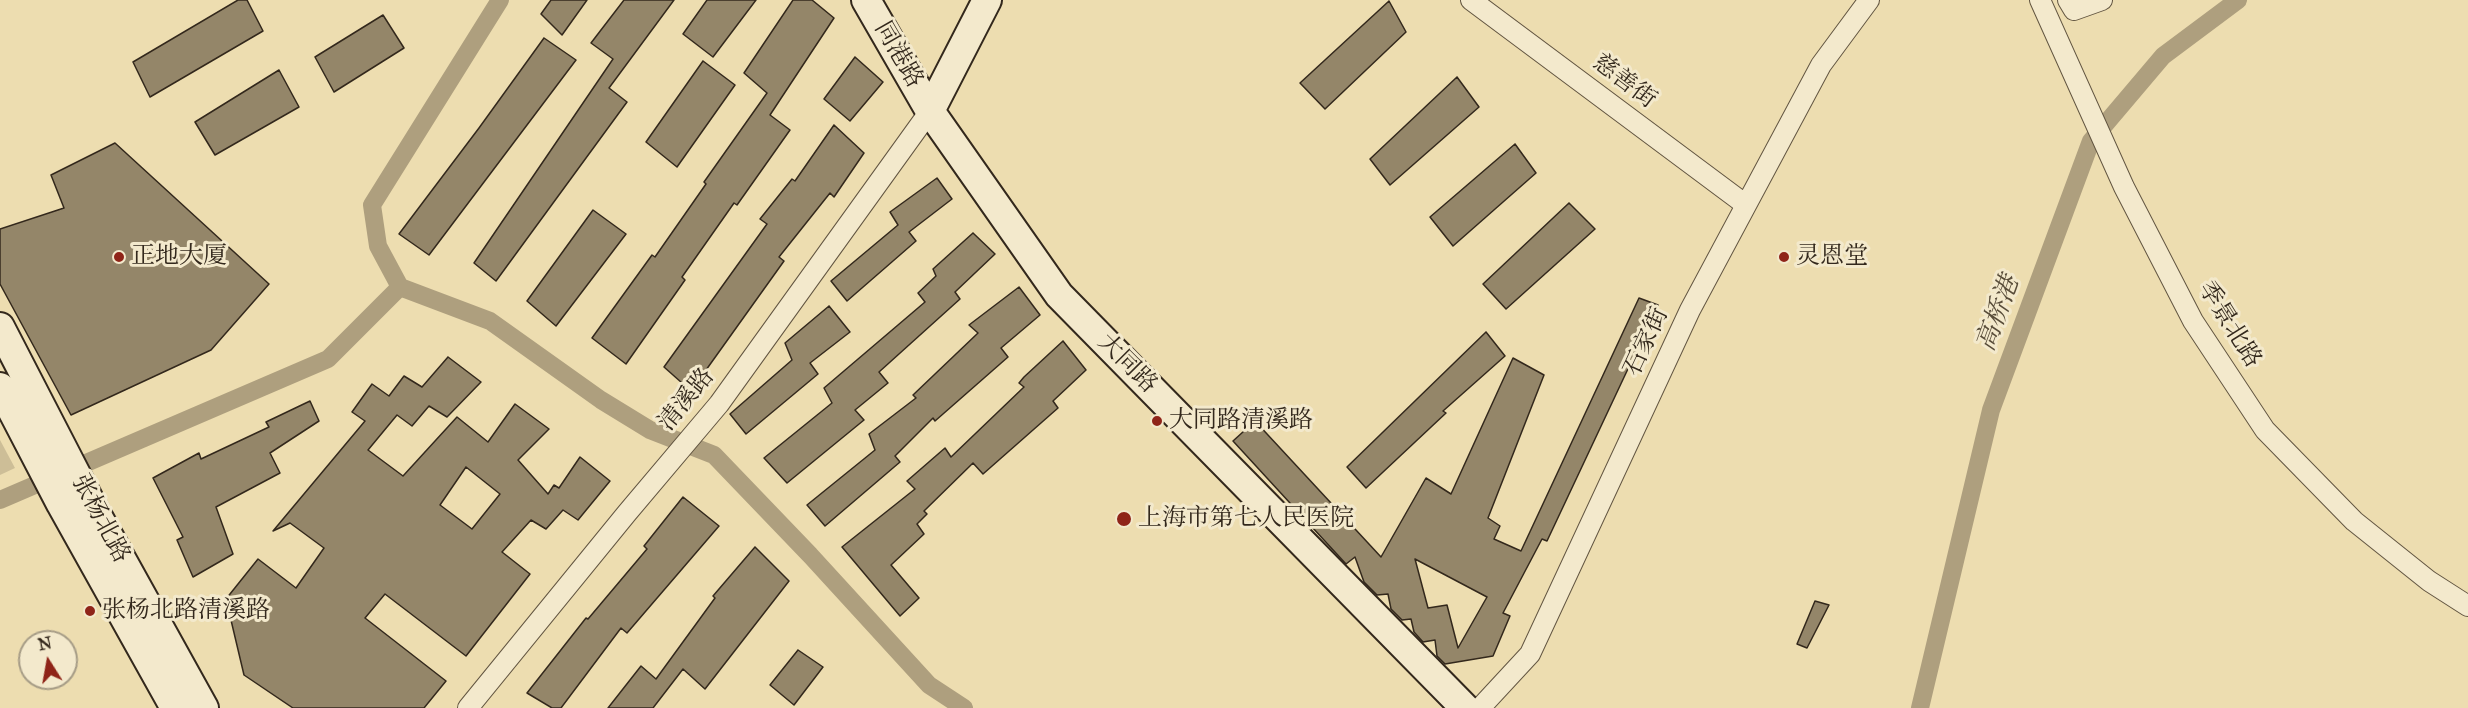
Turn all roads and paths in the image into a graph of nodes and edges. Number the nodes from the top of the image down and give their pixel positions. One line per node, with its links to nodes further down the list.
1 (866, 0): 8 (street, 同港路)
2 (987, 0): 8 (street)
3 (1471, 0): 9 (street, 慈善街)
4 (1869, 0): 9 (street, 石家街)
5 (2040, 0): 13 (street, 季景北路)
6 (2068, 0): 7 (street)
7 (2102, 0)
8 (930, 111): 16 (street, 清溪路); 17 (street, 大同路)
9 (1746, 205): 18 (street, 石家街)
10 (0, 327): 12 (street, 张杨北路)
11 (0, 387): 12 (street, 张杨北路)
12 (67, 486): 14 (street, 张杨北路); 15 (street, 张杨北路)
13 (2468, 606)
14 (176, 708)
15 (204, 708)
16 (468, 708)
17 (1465, 708)
18 (1480, 708)

